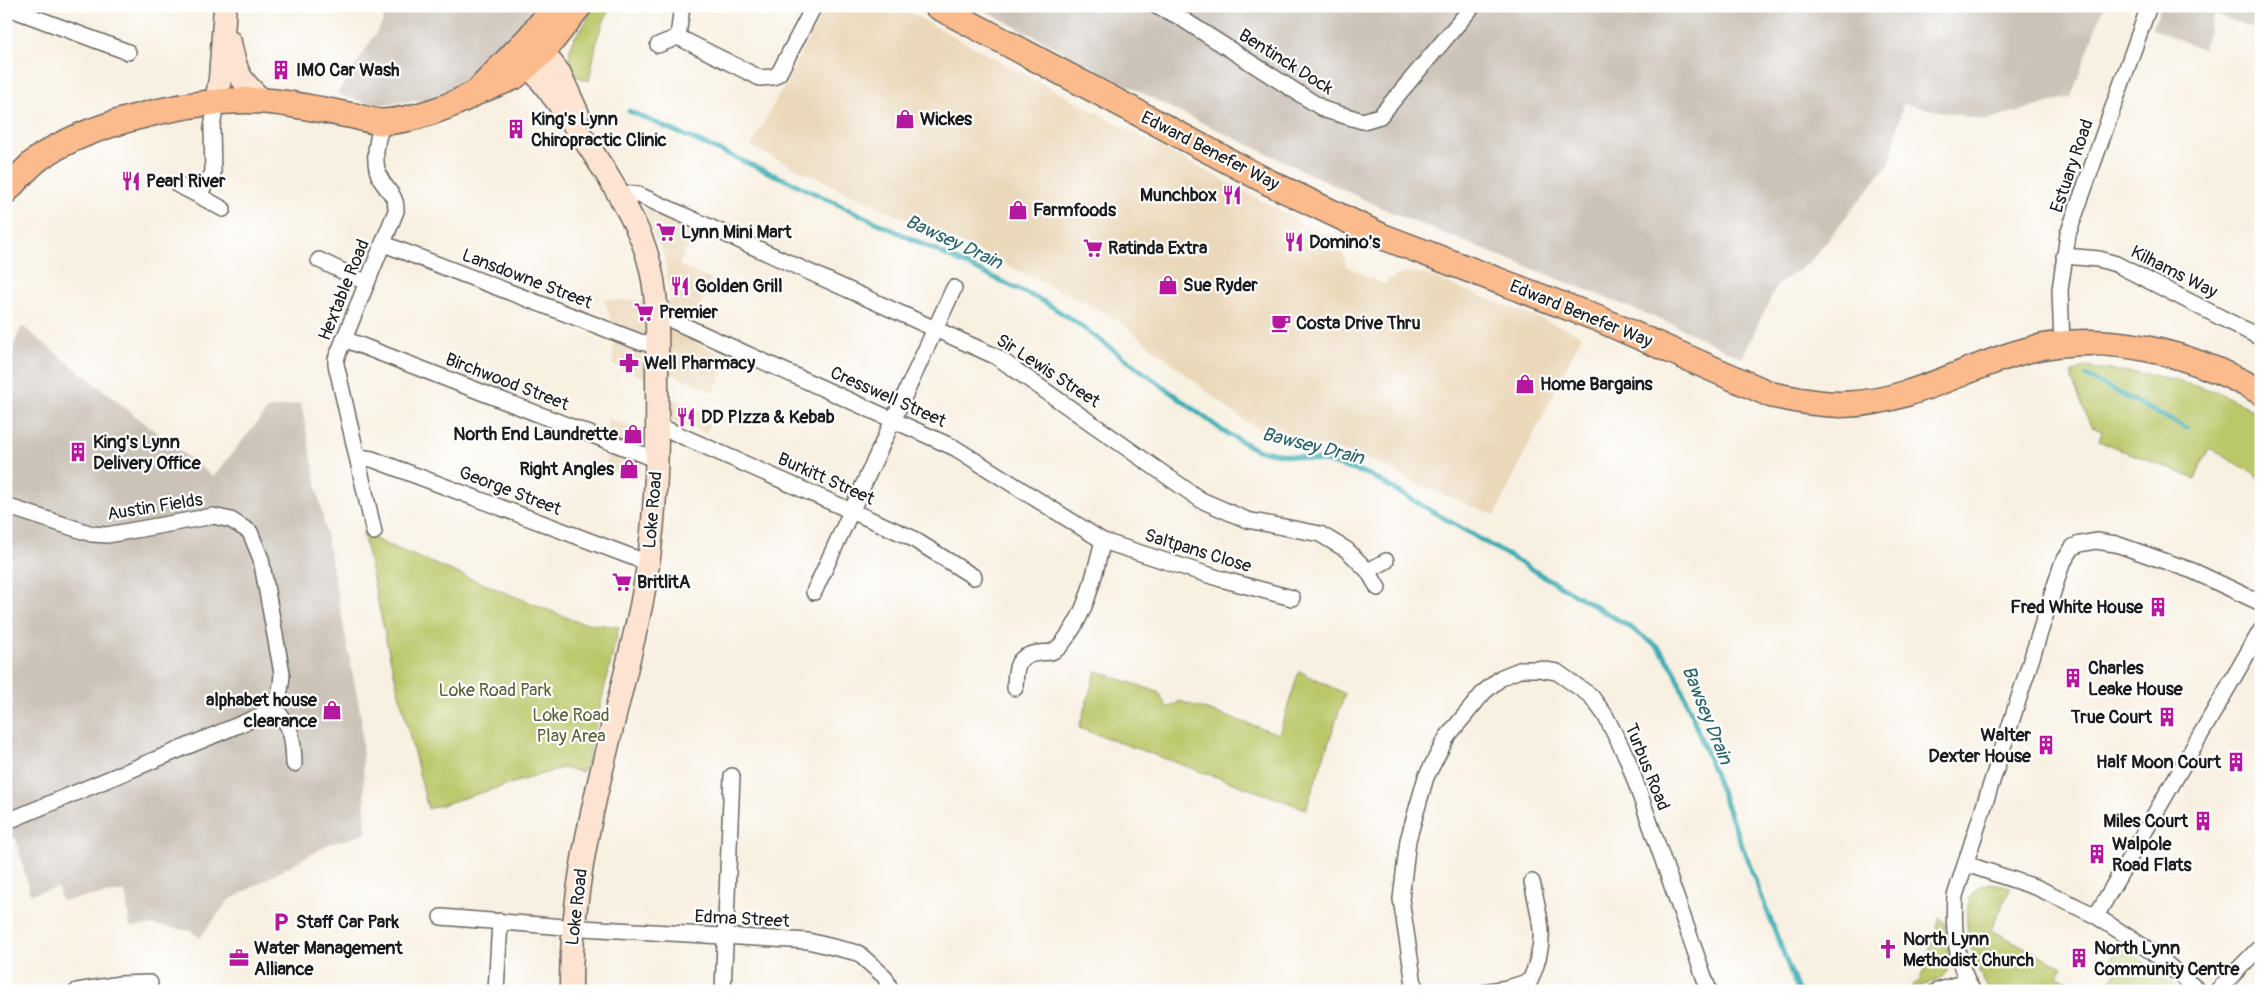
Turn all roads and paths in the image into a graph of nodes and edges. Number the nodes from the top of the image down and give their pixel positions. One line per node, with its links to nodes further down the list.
1 (6, 6): 14 (street)
2 (555, 6): 13 (main road)
3 (580, 6): 13 (main road)
4 (682, 6): 11 (street)
5 (814, 6): 11 (street)
6 (937, 6): 32 (main road, Edward Benefer Way)
7 (1156, 6): 8 (street, Bentinck Dock)
8 (1473, 6)
9 (2148, 6): 24 (street, Estuary Road)
10 (225, 12): 15 (street); 16 (street)
11 (678, 37): 12 (street)
12 (658, 45)
13 (530, 51): 17 (main road); 20 (street, Loke Road)
14 (128, 52)
15 (216, 102): 16 (main road); 19 (main road); 21 (street)
16 (263, 102): 17 (main road)
17 (383, 122): 23 (street, Hextable Road)
18 (178, 185): 21 (street)
19 (6, 191)
20 (617, 192): 28 (street, Loke Road); 29 (street, Sir Lewis Street)
21 (198, 195): 22 (street)
22 (224, 210)
23 (384, 244): 26 (street, Hextable Road); 33 (street, Lansdowne Street)
24 (2064, 256): 30 (street, Kilhams Way); 32 (street, Estuary Road)
25 (319, 260): 26 (street)
26 (367, 283): 31 (street, Hextable Road)
27 (954, 288): 29 (street)
28 (656, 313): 33 (street, Loke Road); 35 (street, Cresswell Street)
29 (935, 329): 35 (street); 45 (street, Sir Lewis Street)
30 (2261, 338)
31 (344, 339): 37 (street, Hextable Road); 38 (street, Birchwood Street)
32 (2062, 344): 34 (main road, Edward Benefer Way)
33 (657, 345): 36 (street, Loke Road)
34 (2261, 392)
35 (893, 420): 40 (street); 42 (street, Cresswell Street)
36 (658, 425): 38 (street, Loke Road); 40 (street, Burkitt Street)
37 (358, 457): 41 (street, Hextable Road); 44 (street, George Street)
38 (657, 460): 44 (street, Loke Road)
39 (6, 506): 54 (street, Austin Fields)
40 (850, 511): 46 (street, Burkitt Street); 49 (street)
41 (374, 532)
42 (1098, 538): 47 (street); 50 (street, Saltpans Close); 53 (street)
43 (1386, 561): 45 (street)
44 (648, 563): 63 (street, Loke Road)
45 (1368, 571): 48 (street, Sir Lewis Street)
46 (974, 577)
47 (1081, 587)
48 (1378, 588)
49 (814, 592)
50 (1292, 598)
51 (2261, 603): 58 (street)
52 (2261, 630): 61 (street)
53 (1015, 688)
54 (273, 707): 55 (street); 57 (street)
55 (294, 764)
56 (732, 776): 64 (street)
57 (8, 821)
58 (1966, 864): 61 (street); 67 (street)
59 (1532, 882): 74 (street)
60 (441, 916): 62 (street, Edma Street)
61 (2096, 916): 77 (street)
62 (500, 921): 63 (street, Edma Street); 69 (street)
63 (573, 927): 64 (street, Edma Street); 70 (street, Loke Road)
64 (725, 937): 71 (street); 72 (street, Edma Street)
65 (2259, 952): 78 (street)
66 (150, 983): 68 (street)
67 (1970, 986): 76 (street)
68 (77, 991)
69 (496, 991)
70 (571, 991)
71 (723, 991)
72 (891, 991)
73 (1415, 991): 75 (street, Turbus Road)
74 (1489, 991)
75 (1708, 991)
76 (1937, 991)
77 (2199, 991)
78 (2218, 991)

